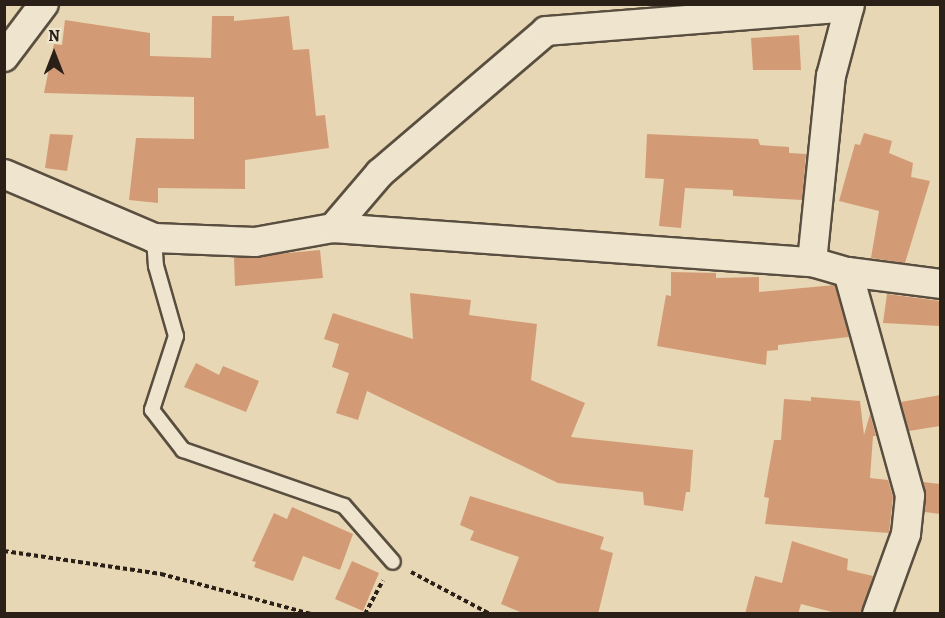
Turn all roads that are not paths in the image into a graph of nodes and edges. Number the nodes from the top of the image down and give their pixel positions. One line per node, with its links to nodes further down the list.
1 (44, 4): 3 (street)
2 (849, 6): 5 (street); 7 (street)
3 (4, 57)
4 (4, 174): 6 (street)
5 (333, 228): 6 (street); 7 (street)
6 (154, 238): 10 (lane)
7 (812, 262): 8 (street)
8 (848, 272): 9 (street); 11 (street)
9 (940, 284)
10 (393, 562)
11 (877, 614)

